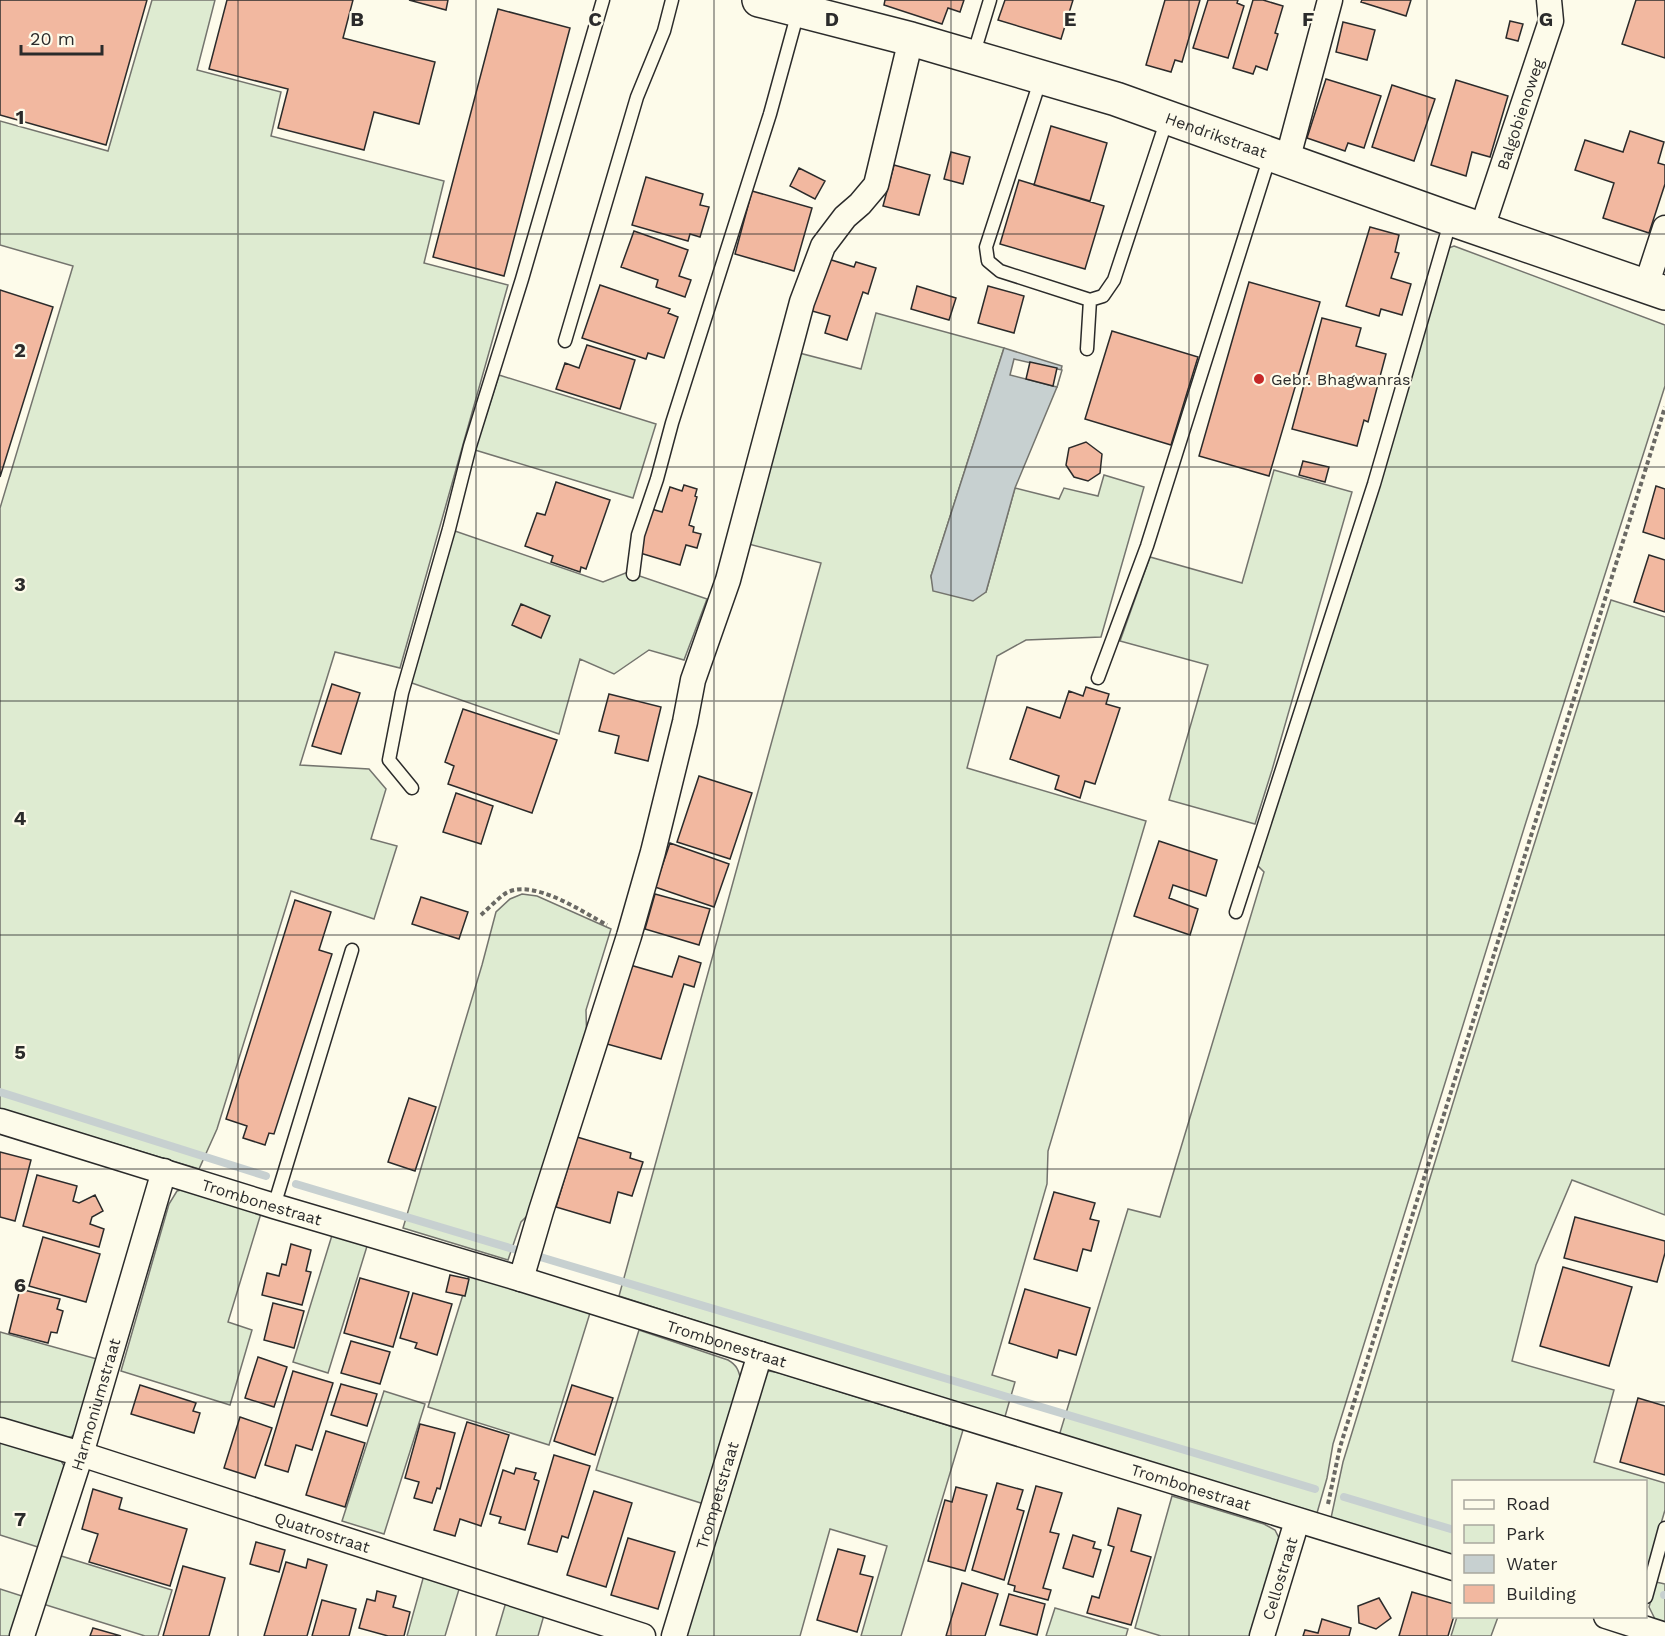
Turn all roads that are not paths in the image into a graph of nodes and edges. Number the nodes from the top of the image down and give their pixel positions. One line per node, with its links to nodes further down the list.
1 (603, 0): 21 (lane)
2 (672, 0): 17 (lane)
3 (759, 0): 7 (street, Hendrikstraat)
4 (990, 0): 9 (lane)
5 (1330, 0): 12 (street)
6 (1549, 0): 13 (street, Balgobienoweg)
7 (798, 11): 8 (street, Hendrikstraat); 19 (lane)
8 (911, 39): 9 (street, Hendrikstraat); 27 (street)
9 (973, 57): 10 (street, Hendrikstraat)
10 (1041, 77): 11 (street, Hendrikstraat); 16 (lane)
11 (1168, 117): 12 (street, Hendrikstraat); 16 (lane)
12 (1279, 158): 13 (street, Hendrikstraat); 20 (lane)
13 (1466, 224): 15 (street, Hendrikstraat); 22 (lane)
14 (1665, 228): 15 (street)
15 (1656, 289)
16 (1090, 300): 18 (lane)
17 (565, 341)
18 (1087, 350)
19 (633, 574)
20 (1098, 678)
21 (412, 788)
22 (1236, 912)
23 (352, 950): 26 (lane)
24 (0, 1121): 25 (street, Trombonestraat)
25 (164, 1171): 26 (street, Trombonestraat); 30 (street, Harmoniumstraat)
26 (274, 1206): 27 (street, Trombonestraat)
27 (521, 1279): 28 (street, Trombonestraat)
28 (760, 1354): 31 (street, Trombonestraat); 40 (street, Trompetstraat)
29 (0, 1430): 30 (street, Quatrostraat)
30 (81, 1454): 38 (street, Harmoniumstraat); 39 (street, Quatrostraat)
31 (1297, 1521): 33 (street, Trombonestraat); 41 (street, Cellostraat)
32 (1665, 1528): 34 (lane)
33 (1452, 1567)
34 (1647, 1593)
35 (1614, 1618): 36 (street)
36 (1638, 1621): 37 (street)
37 (1665, 1635)
38 (22, 1636)
39 (643, 1636)
40 (674, 1636)
41 (1262, 1636)

